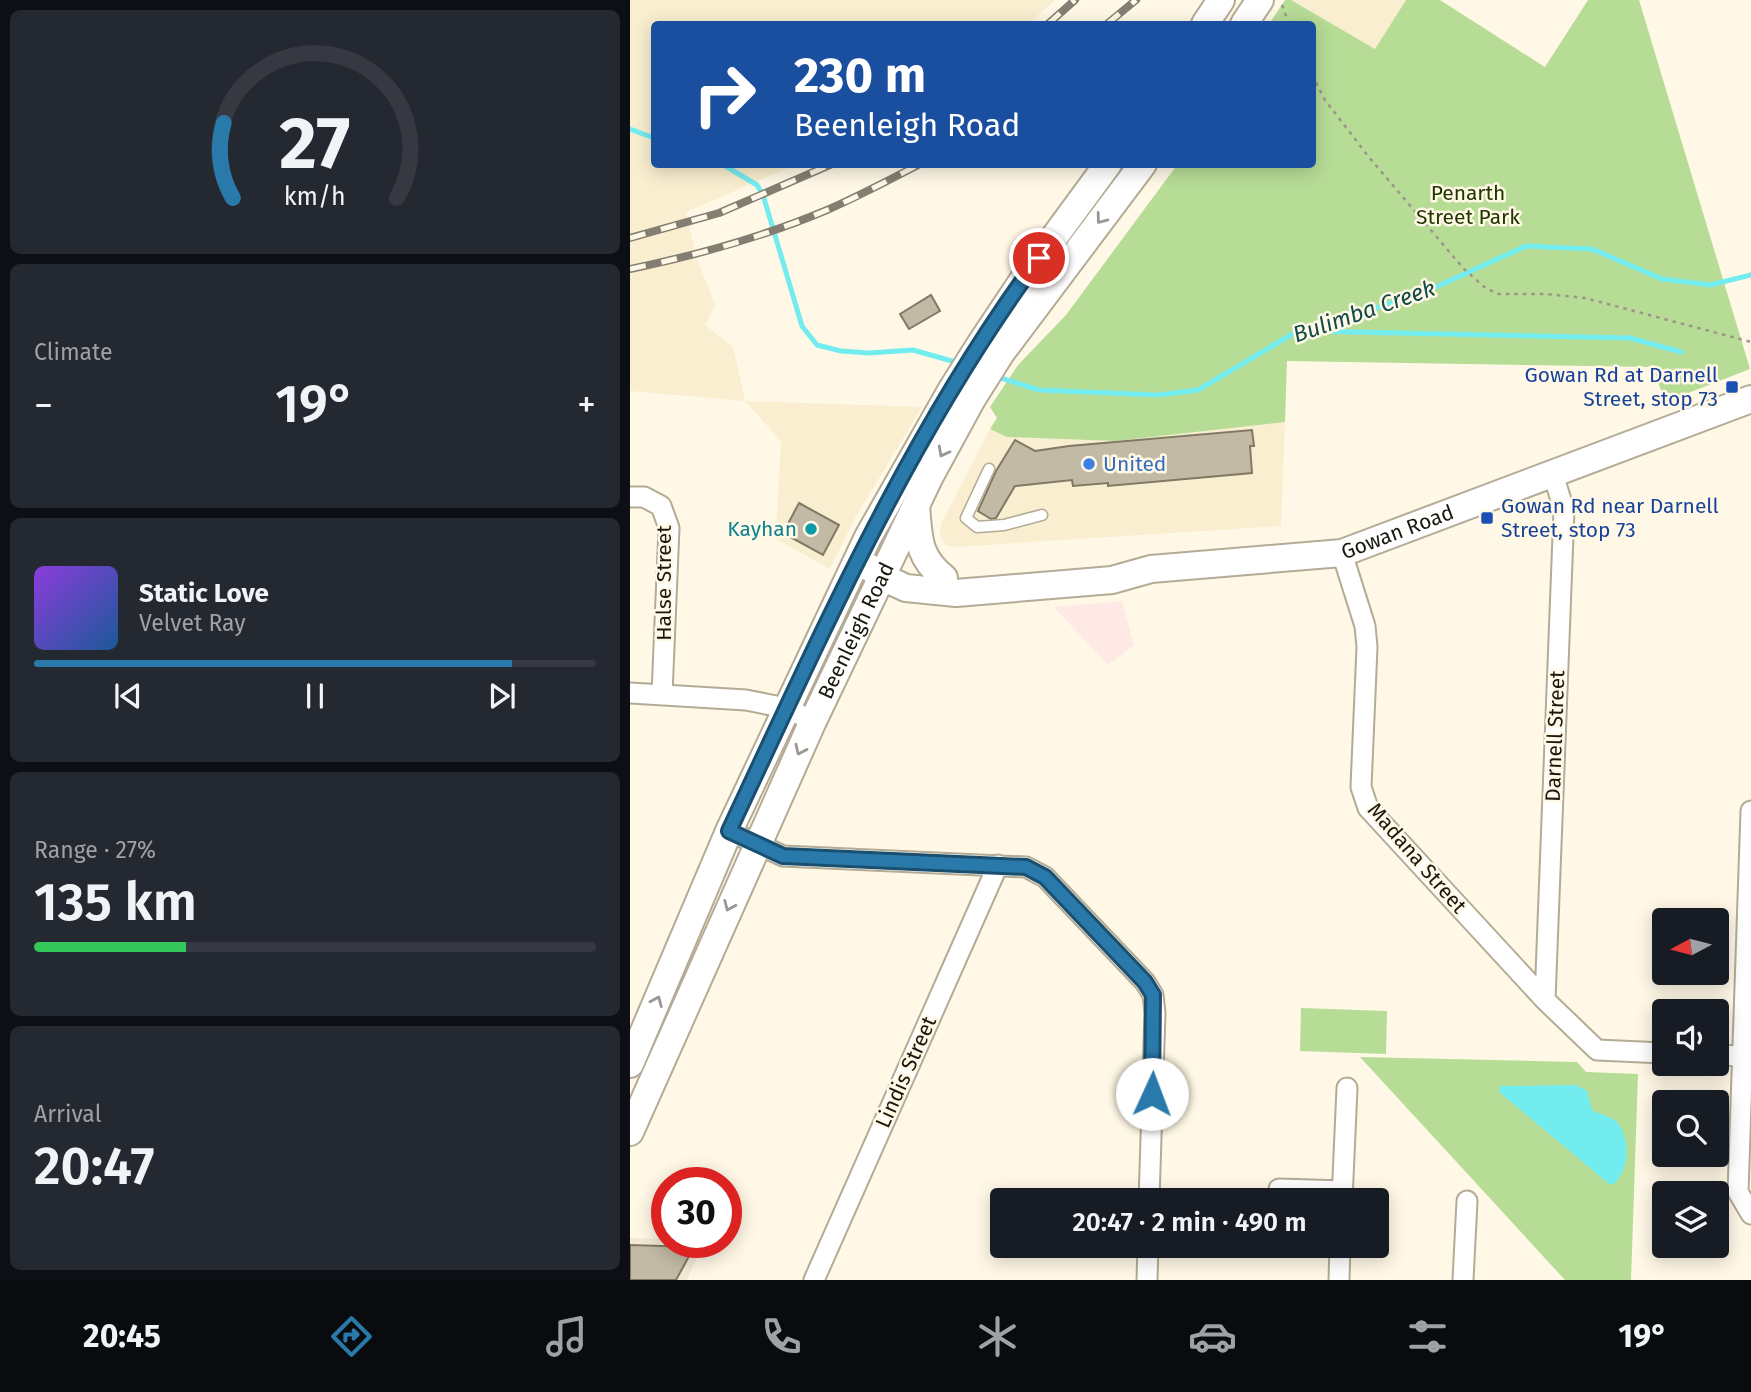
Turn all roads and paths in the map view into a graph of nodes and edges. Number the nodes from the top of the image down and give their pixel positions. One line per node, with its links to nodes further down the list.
1 (1221, 0): 4 (main road)
2 (1260, 0): 5 (main road)
3 (1280, 0): 6 (path)
4 (1207, 21)
5 (1246, 21)
6 (1288, 21)
7 (1316, 83): 10 (path)
8 (1105, 168): 11 (main road, Beenleigh Road)
9 (1140, 168): 11 (main road, Beenleigh Road, one-way to 11)
10 (1751, 342)
11 (991, 348): 12 (main road, Beenleigh Road)
12 (962, 394): 17 (main road, Beenleigh Road, one-way to 17); 20 (main road, Beenleigh Road)
13 (1751, 399): 15 (main road, Gowan Road)
14 (989, 469): 18 (lane)
15 (1553, 474): 19 (main road, Gowan Road); 32 (street, Darnell Street)
16 (630, 497): 25 (street, Halse Street)
17 (916, 506): 21 (main road, Beenleigh Road); 22 (main road)
18 (1042, 515)
19 (1342, 552): 22 (main road, Gowan Road); 32 (street, Madana Street)
20 (857, 559): 21 (main road, Gowan Road); 26 (main road, Beenleigh Road)
21 (885, 570): 22 (main road, Gowan Road); 23 (main road, Beenleigh Road)
22 (950, 585): 23 (main road)
23 (861, 618): 27 (main road, Beenleigh Road)
24 (630, 693): 25 (street)
25 (662, 694): 26 (street)
26 (786, 708): 27 (street); 29 (main road, Beenleigh Road)
27 (813, 721): 30 (main road, Beenleigh Road, one-way to 30)
28 (1751, 811): 35 (street)
29 (729, 831): 30 (street); 36 (main road, Beenleigh Road, one-way to 29)
30 (757, 844): 31 (street); 38 (main road, Beenleigh Road, one-way to 38)
31 (998, 864): 39 (street); 45 (street, Lindis Street)
32 (1545, 1000): 33 (street, Madana Street)
33 (1652, 1052)
34 (1729, 1056): 35 (street)
35 (1741, 1056): 42 (street)
36 (630, 1064)
37 (1347, 1088): 40 (street)
38 (630, 1132)
39 (1149, 1188)
40 (1342, 1188)
41 (1467, 1201): 48 (street)
42 (1751, 1214)
43 (1148, 1258): 46 (street)
44 (1340, 1258): 47 (street)
45 (814, 1280)
46 (1147, 1280)
47 (1339, 1280)
48 (1463, 1280)

